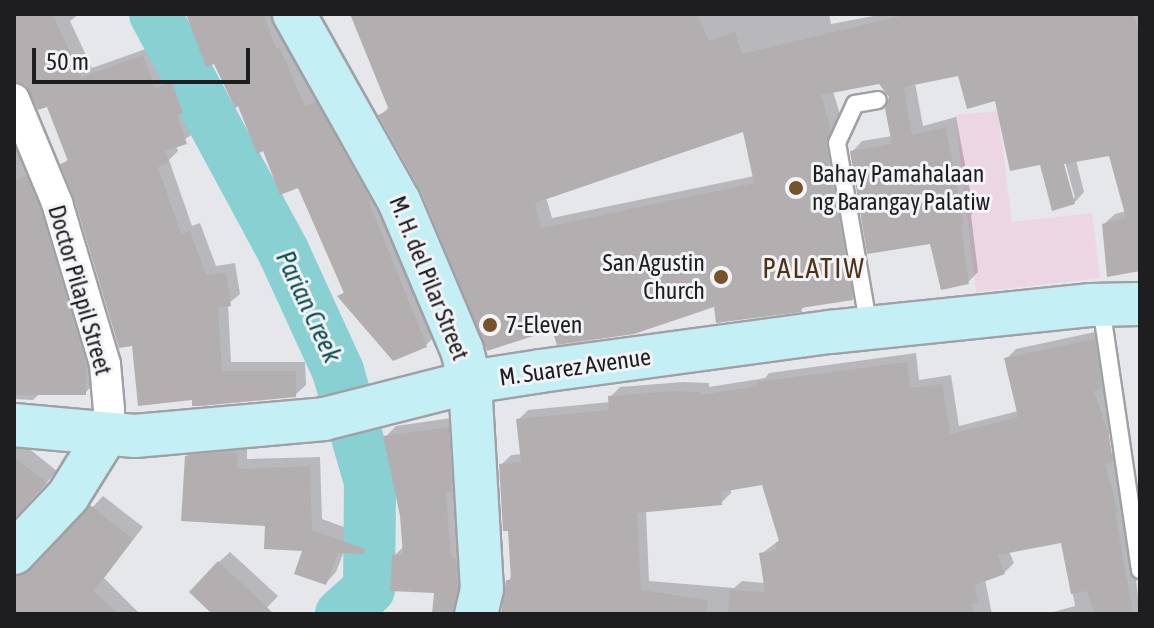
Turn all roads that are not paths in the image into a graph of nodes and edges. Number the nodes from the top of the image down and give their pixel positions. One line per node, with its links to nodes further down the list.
1 (294, 14): 6 (street, M. H. del Pilar Street)
2 (14, 99): 8 (street, Doctor Pilapil Street)
3 (878, 100): 5 (lane)
4 (1120, 304): 5 (street, M. Suarez Avenue); 10 (lane)
5 (869, 328): 6 (street, M. Suarez Avenue)
6 (470, 382): 8 (street, M. Suarez Avenue); 11 (street, M. H. del Pilar Street)
7 (14, 425): 8 (street, M. Suarez Avenue)
8 (106, 435): 9 (street, Doctor Pilapil Street)
9 (14, 553)
10 (1140, 570)
11 (476, 614)

